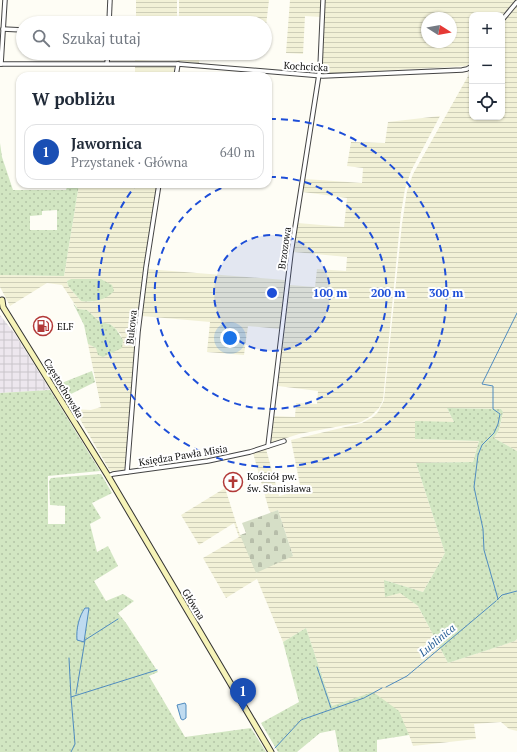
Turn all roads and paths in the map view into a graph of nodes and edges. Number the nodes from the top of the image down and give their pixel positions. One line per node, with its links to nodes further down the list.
1 (4, 0): 7 (street)
2 (110, 0): 5 (street)
3 (324, 0): 18 (street, Brzozowa)
4 (517, 2): 6 (street)
5 (109, 16)
6 (505, 16)
7 (2, 24): 8 (street)
8 (3, 29): 9 (street); 12 (street)
9 (16, 30)
10 (107, 60): 11 (street)
11 (107, 63): 12 (street, Kochcicka); 13 (street, Kochcicka)
12 (0, 64)
13 (178, 64): 15 (street); 16 (street, Kochcicka)
14 (469, 68): 18 (street, Kochcicka)
15 (177, 72)
16 (271, 72)
17 (272, 72): 18 (street, Kochcicka)
18 (318, 76): 25 (street, Brzozowa)
19 (158, 188): 27 (street, Bukowa)
20 (0, 295): 21 (main road, Częstochowska)
21 (1, 302): 23 (main road, Częstochowska)
22 (0, 310): 23 (main road, Częstochowska)
23 (13, 320): 26 (main road, Częstochowska)
24 (284, 441): 25 (street, Księdza Pawła Misia)
25 (268, 446): 27 (street, Księdza Pawła Misia)
26 (101, 466): 28 (main road, Główna)
27 (127, 472): 28 (street, Księdza Pawła Misia)
28 (108, 476): 29 (main road, Główna)
29 (271, 752)

